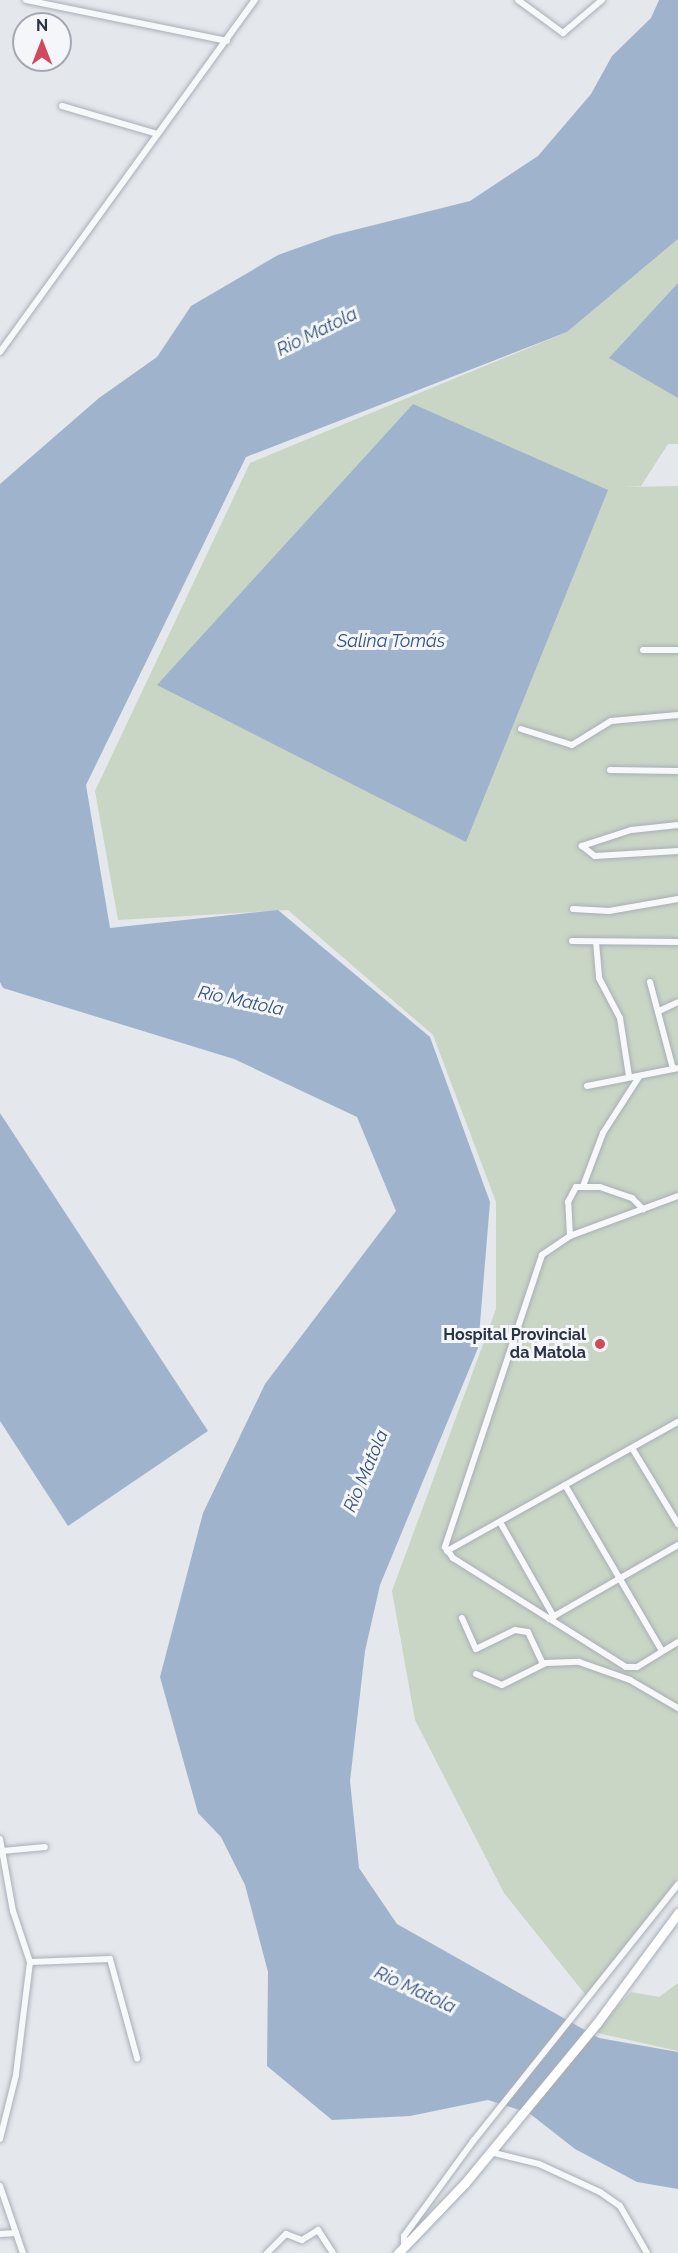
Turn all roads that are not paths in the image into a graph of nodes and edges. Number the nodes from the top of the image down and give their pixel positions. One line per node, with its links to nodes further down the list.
1 (26, 0): 5 (street)
2 (255, 0): 5 (street)
3 (518, 0): 4 (street)
4 (602, 0)
5 (227, 41): 7 (street)
6 (63, 106): 7 (street)
7 (157, 134): 8 (street)
8 (0, 352)
9 (643, 650): 10 (street)
10 (678, 650)
11 (678, 715): 12 (street)
12 (521, 729)
13 (610, 770): 14 (street)
14 (678, 771)
15 (678, 825): 16 (street)
16 (678, 851)
17 (678, 899): 18 (street)
18 (573, 909)
19 (572, 941): 20 (street)
20 (596, 942): 21 (street); 26 (street)
21 (678, 942)
22 (650, 982): 24 (street)
23 (678, 1002): 24 (street)
24 (659, 1011): 25 (street)
25 (676, 1068): 27 (street)
26 (629, 1076): 27 (street); 28 (street)
27 (639, 1077): 29 (street)
28 (587, 1086)
29 (584, 1186): 31 (street); 32 (street)
30 (678, 1196): 31 (street)
31 (643, 1209): 32 (street)
32 (570, 1236): 39 (street)
33 (678, 1422): 34 (street)
34 (632, 1448): 35 (street); 37 (street)
35 (565, 1485): 36 (street); 40 (street)
36 (500, 1522): 39 (street); 42 (street)
37 (678, 1524)
38 (678, 1545): 40 (street)
39 (447, 1551): 42 (street)
40 (620, 1578): 42 (street); 44 (street)
41 (462, 1618): 45 (street)
42 (552, 1618): 44 (street)
43 (678, 1642): 44 (street)
44 (662, 1651)
45 (543, 1664): 46 (street); 47 (street)
46 (476, 1674)
47 (678, 1708)
48 (0, 1839): 50 (street)
49 (45, 1847): 50 (street)
50 (2, 1851): 52 (street)
51 (0, 1876): 52 (street)
52 (7, 1883): 55 (street)
53 (678, 1884): 62 (street)
54 (678, 1913): 58 (main road)
55 (30, 1962): 56 (street); 57 (street)
56 (136, 2058)
57 (0, 2139)
58 (490, 2152): 62 (main road); 66 (street)
59 (0, 2186): 60 (street)
60 (16, 2233): 61 (street); 63 (street)
61 (0, 2235)
62 (401, 2250)
63 (23, 2253)
64 (267, 2253): 65 (street)
65 (333, 2253)
66 (647, 2253)

